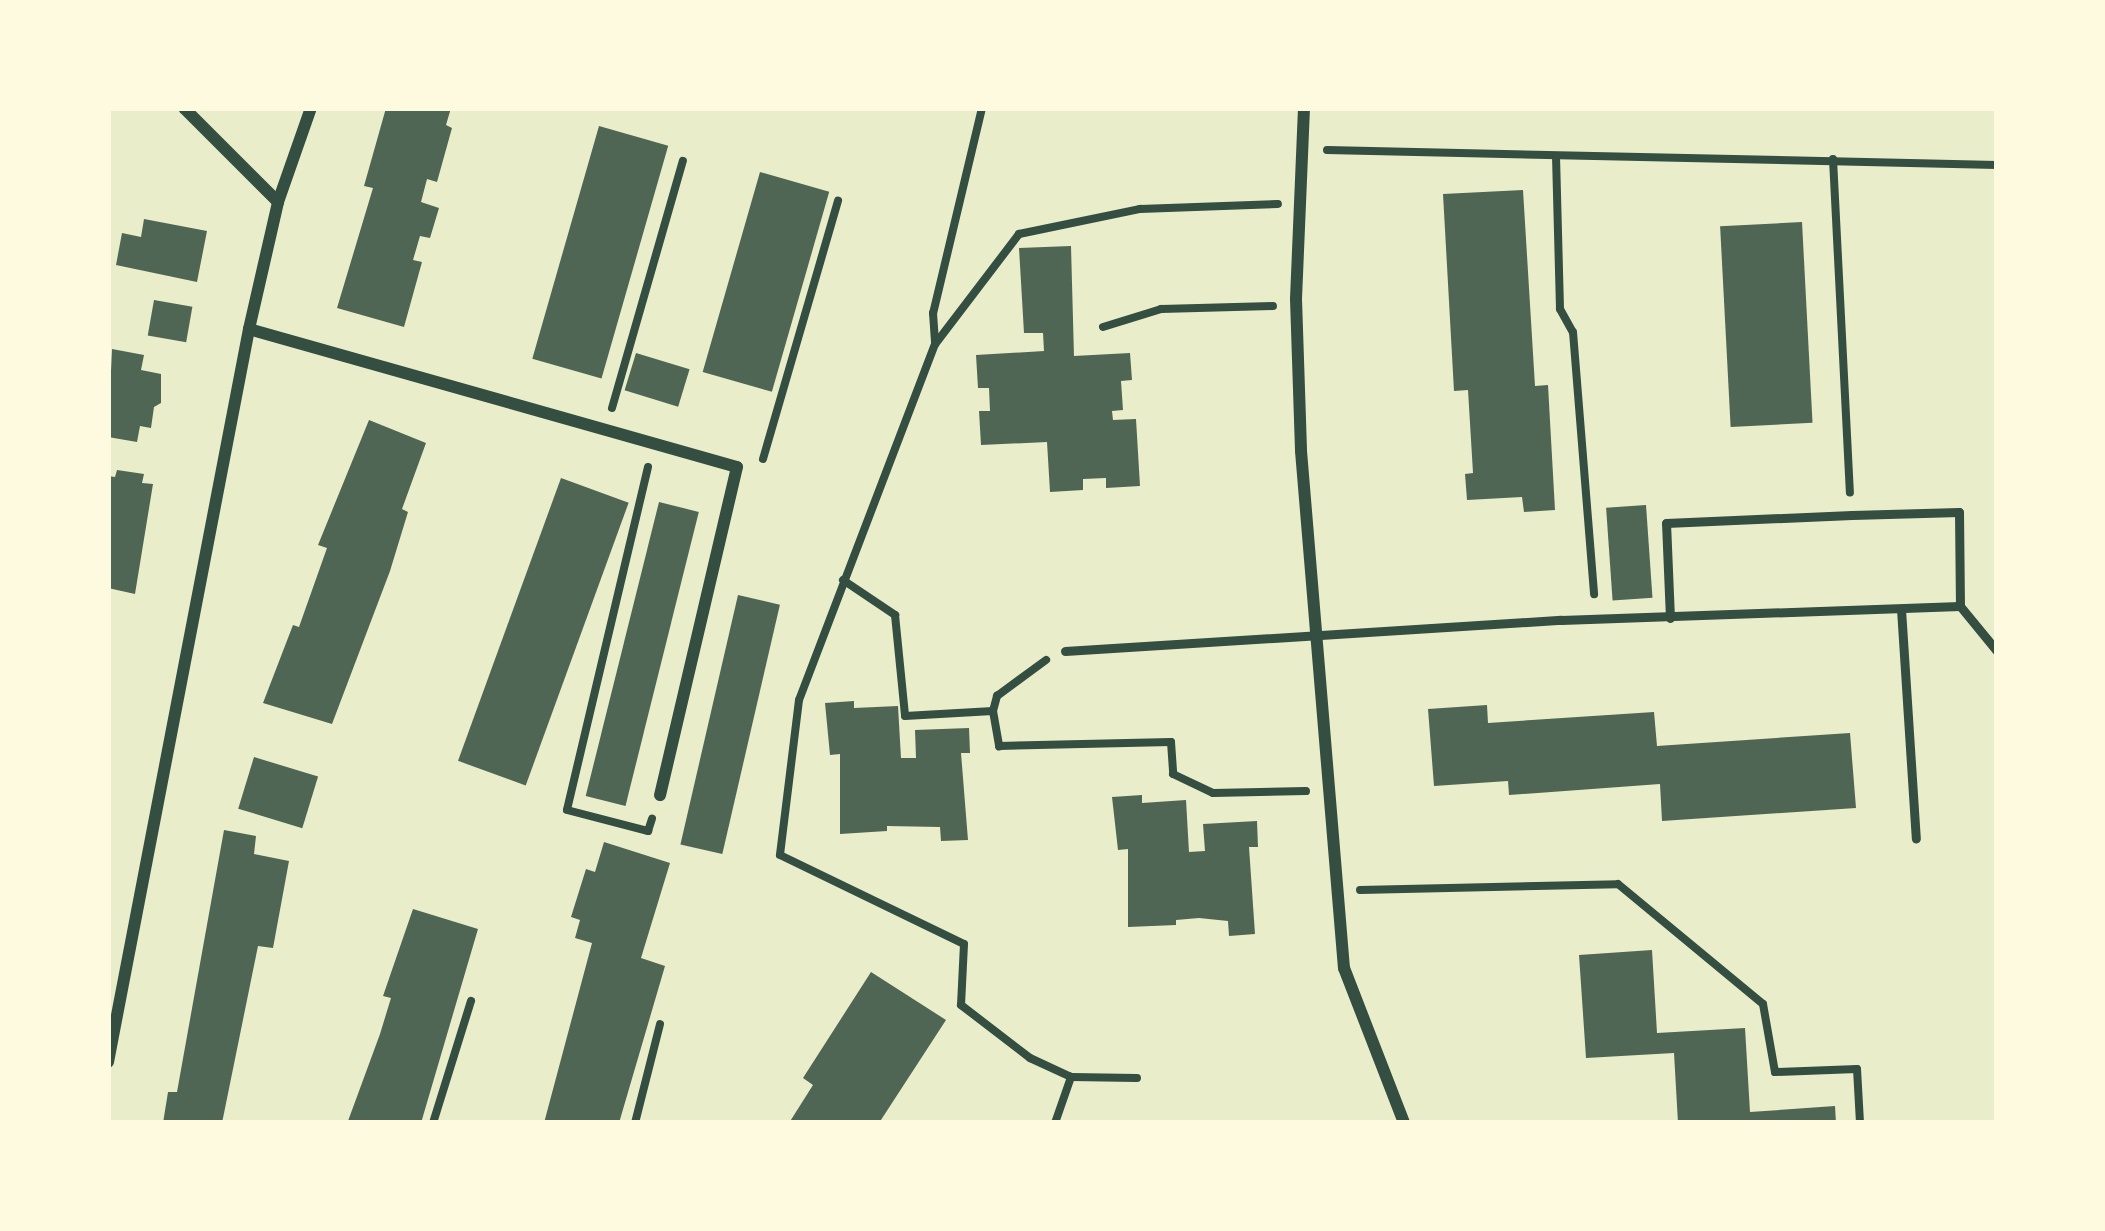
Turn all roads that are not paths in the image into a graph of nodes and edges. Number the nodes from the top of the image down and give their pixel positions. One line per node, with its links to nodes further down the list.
1 (184, 108): 4 (street)
2 (311, 108): 4 (street)
3 (1304, 108): 9 (street)
4 (278, 202): 5 (street)
5 (250, 329): 12 (street); 14 (street)
6 (1960, 606): 7 (lane); 8 (lane); 11 (lane)
7 (1901, 609): 8 (lane); 13 (lane)
8 (1670, 618): 9 (lane)
9 (1316, 637): 10 (lane); 15 (street)
10 (1065, 651)
11 (1997, 651)
12 (660, 795)
13 (1916, 839)
14 (108, 1062)
15 (1404, 1123)

